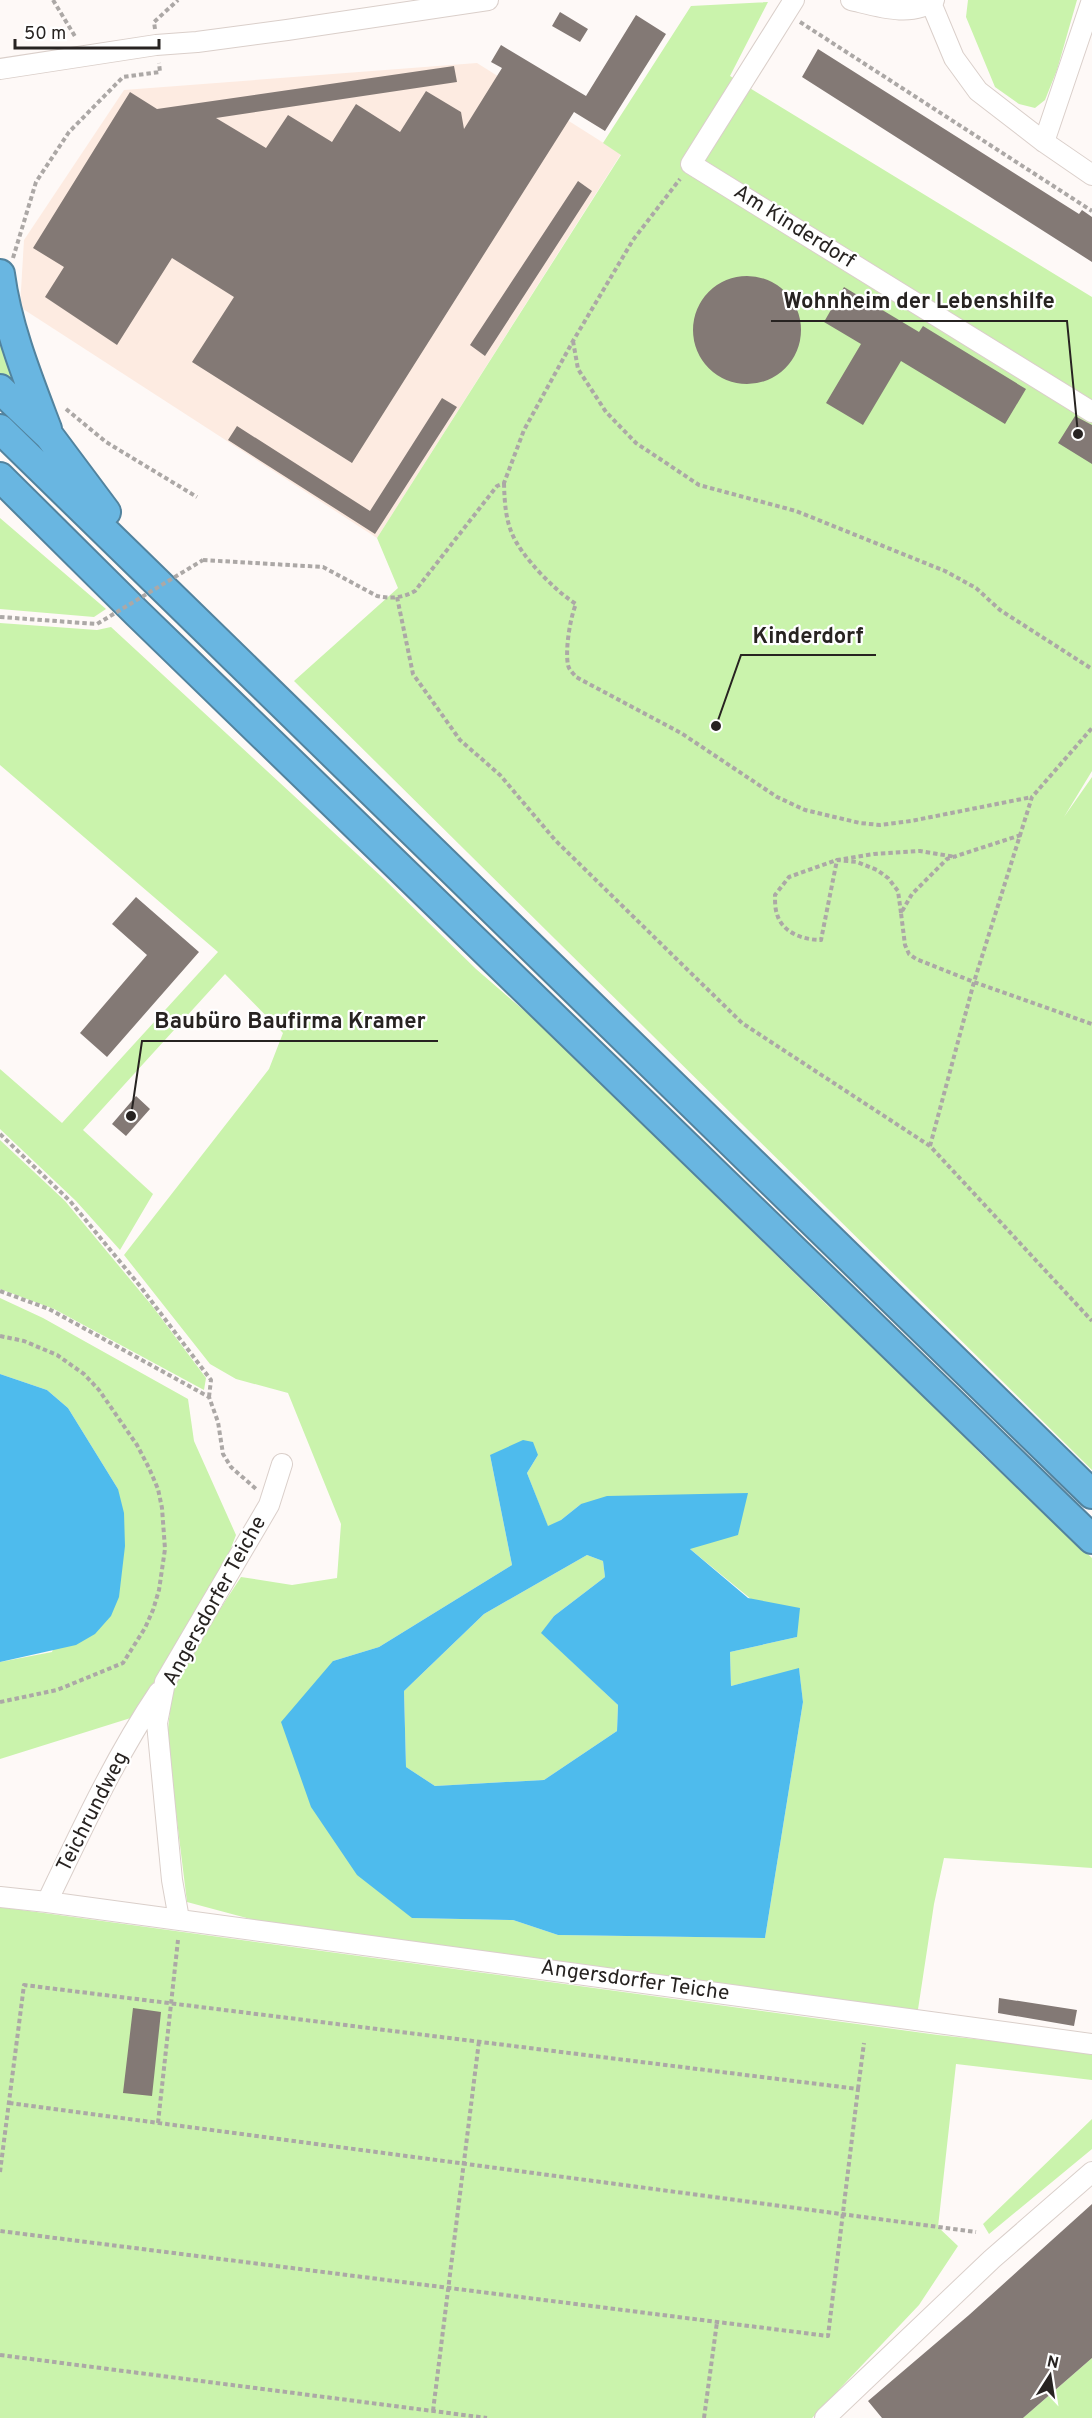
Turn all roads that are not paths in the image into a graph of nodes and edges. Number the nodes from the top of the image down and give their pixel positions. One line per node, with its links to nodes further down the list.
1 (488, 0): 4 (street)
2 (851, 0): 5 (street)
3 (1092, 0): 8 (street)
4 (458, 2): 7 (street)
5 (933, 2): 8 (street)
6 (798, 7): 12 (street, Am Kinderdorf)
7 (0, 69)
8 (1044, 142): 9 (street)
9 (1092, 175)
10 (7, 266): 14 (highway)
11 (0, 389): 14 (highway)
12 (1092, 412)
13 (0, 429): 18 (highway)
14 (50, 437): 18 (highway)
15 (0, 477): 17 (highway)
16 (0, 506): 17 (highway)
17 (113, 590): 21 (highway)
18 (172, 598): 20 (highway)
19 (282, 1464): 22 (street, Angersdorfer Teiche)
20 (1092, 1494)
21 (1092, 1539)
22 (165, 1682): 24 (street, Teichrundweg); 25 (street, Angersdorfer Teiche)
23 (0, 1897): 24 (street)
24 (47, 1902): 25 (street, Angersdorfer Teiche)
25 (179, 1919): 26 (street, Angersdorfer Teiche)
26 (1092, 2044)
27 (1092, 2172): 28 (street)
28 (825, 2418)

